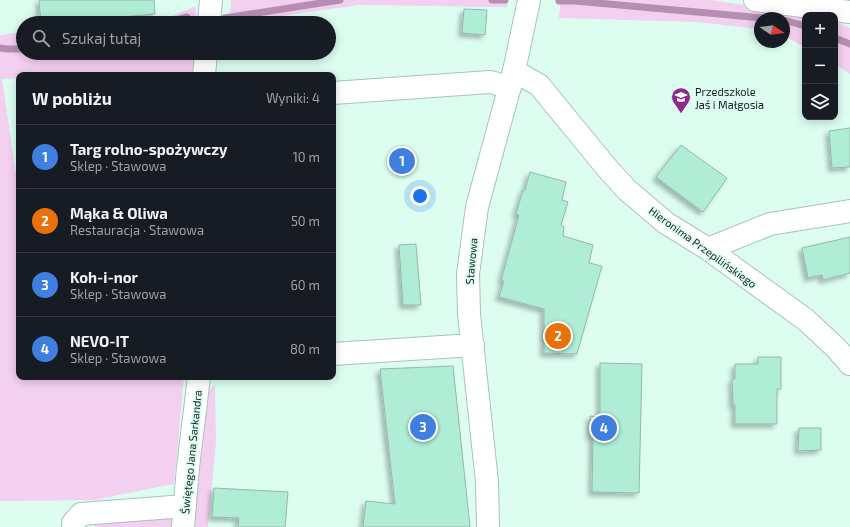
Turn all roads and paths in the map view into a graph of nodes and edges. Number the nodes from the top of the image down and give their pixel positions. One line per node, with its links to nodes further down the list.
1 (211, 0): 5 (street)
2 (529, 0): 8 (street, Stawowa)
3 (755, 0): 4 (street)
4 (850, 12)
5 (210, 16)
6 (205, 60): 7 (street)
7 (204, 72)
8 (512, 79): 9 (street, Hieronima Przepilińskiego); 11 (street, Hieronima Przepilińskiego); 12 (street, Stawowa)
9 (336, 93)
10 (850, 211): 11 (street)
11 (708, 249): 14 (street, Hieronima Przepilińskiego)
12 (473, 345): 13 (street); 18 (street, Stawowa)
13 (336, 354)
14 (850, 364)
15 (199, 380): 16 (street, Świętego Jana Sarkandra)
16 (184, 517): 17 (street)
17 (73, 527)
18 (488, 527)

